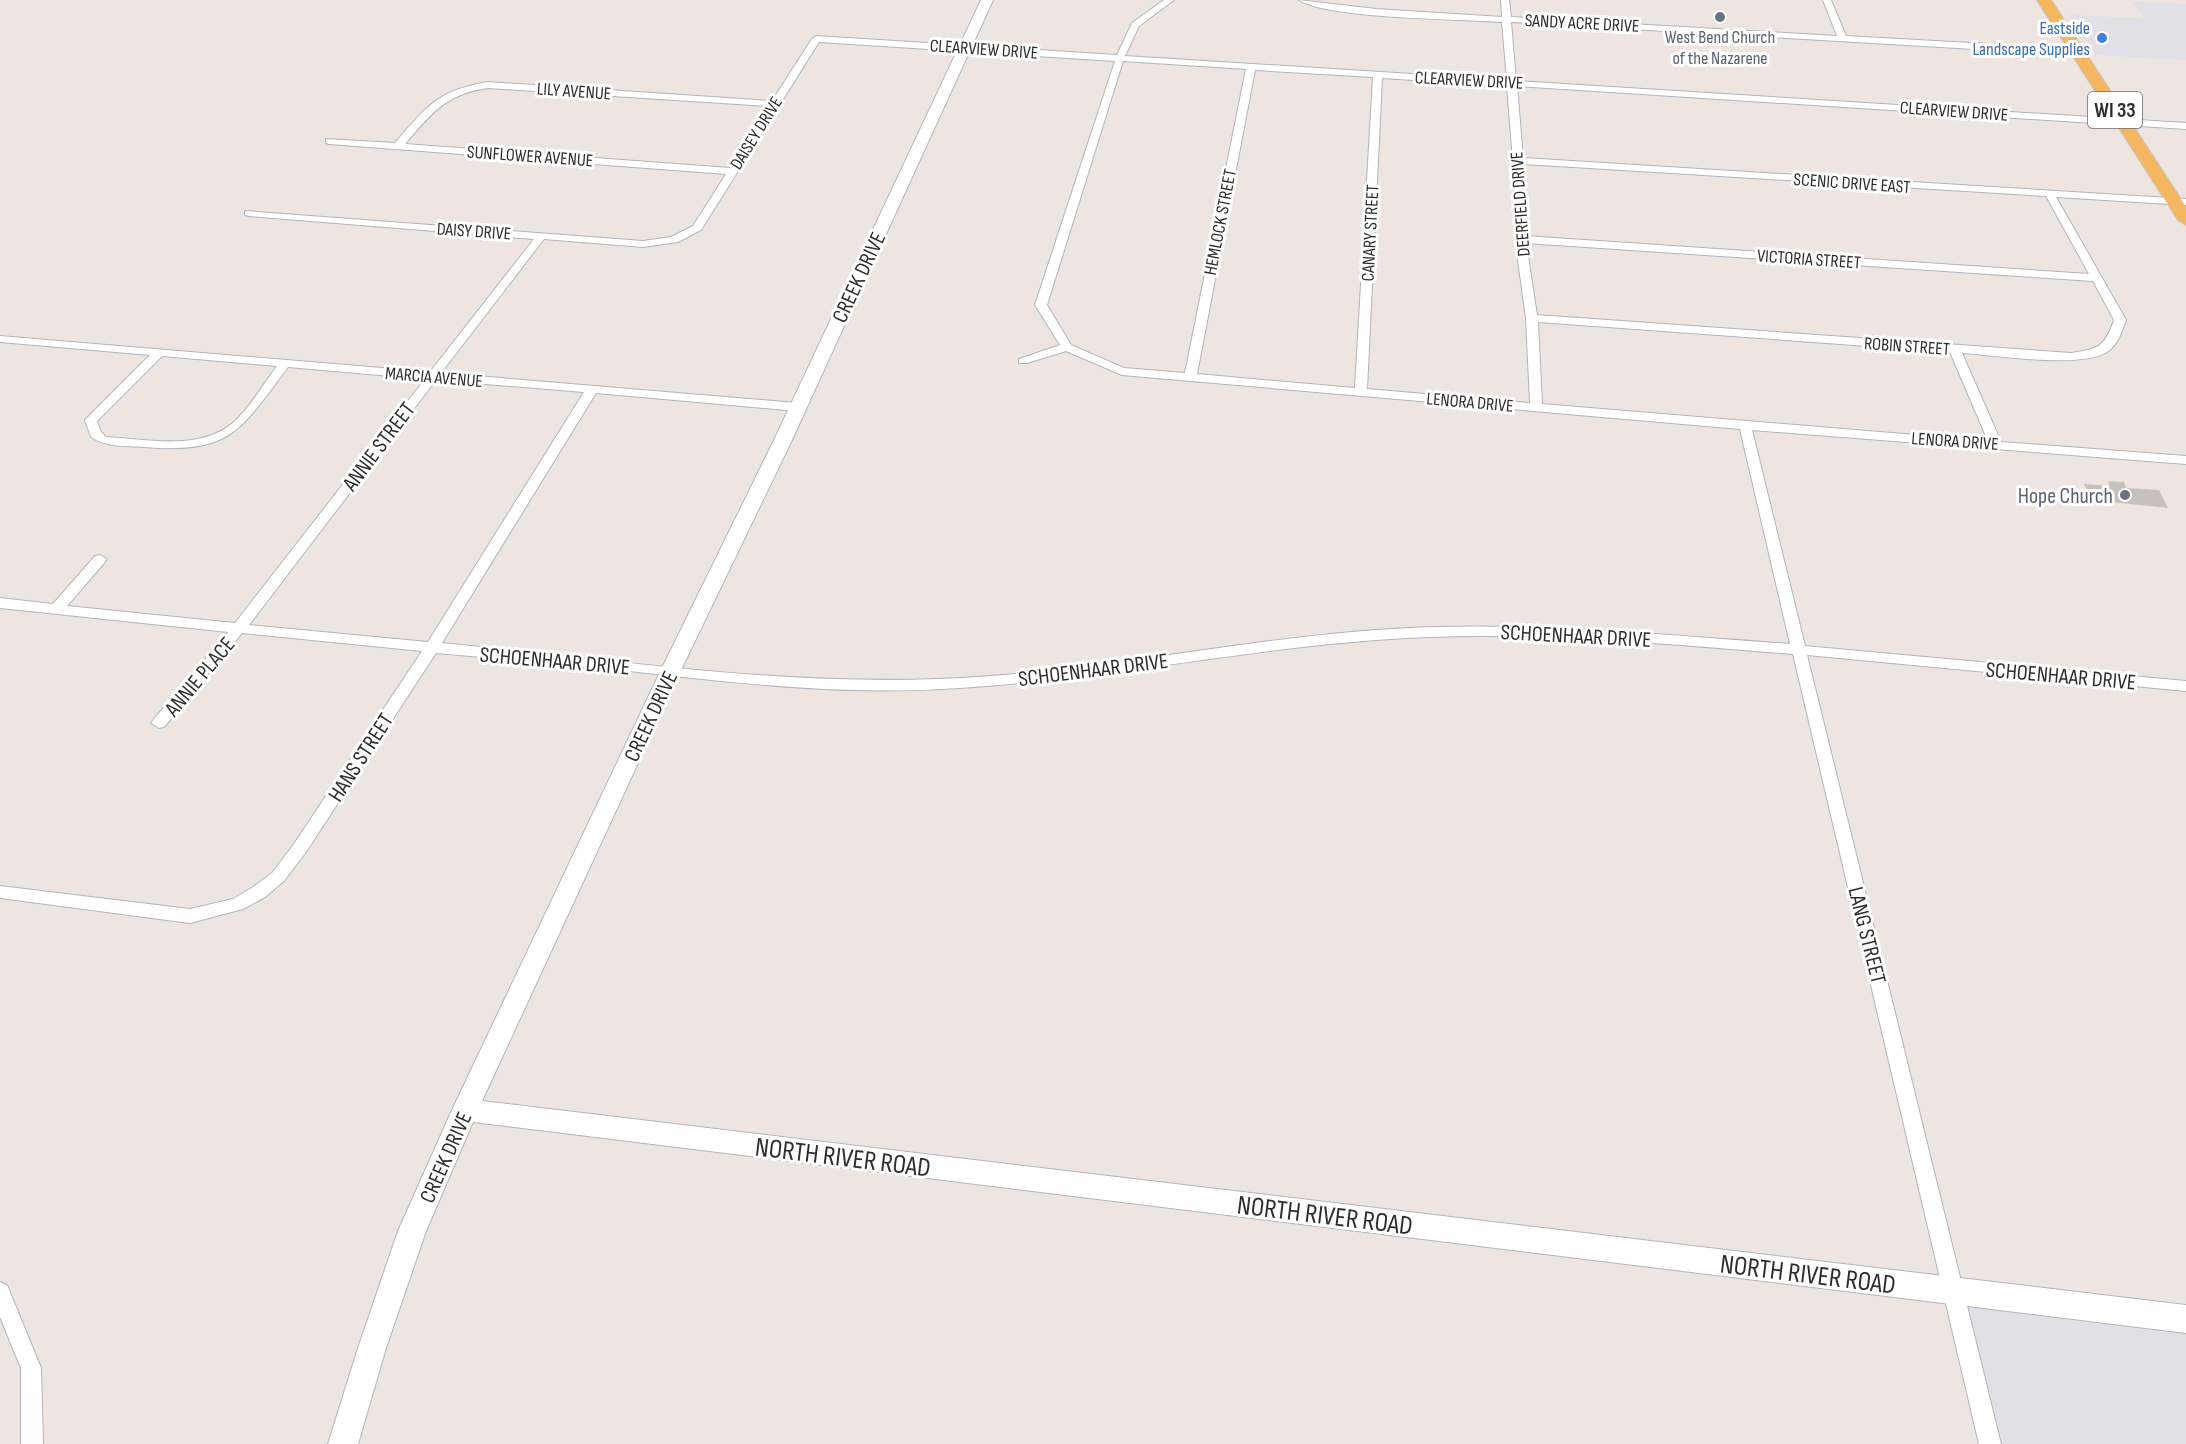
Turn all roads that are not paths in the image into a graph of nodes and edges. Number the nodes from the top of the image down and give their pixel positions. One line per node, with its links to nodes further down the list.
1 (987, 0): 10 (street, CREEK DRIVE)
2 (1170, 0): 12 (street)
3 (1303, 0): 7 (street, SANDY ACRE DRIVE)
4 (1505, 0): 7 (street, DEERFIELD DRIVE)
5 (1827, 0): 9 (street)
6 (2044, 0): 11 (main road, WI 33)
7 (1507, 19): 9 (street, SANDY ACRE DRIVE); 15 (street, DEERFIELD DRIVE)
8 (816, 39): 10 (street, CLEARVIEW DRIVE); 16 (street, DAISEY DRIVE)
9 (1844, 39): 11 (street, SANDY ACRE DRIVE)
10 (964, 48): 12 (street, CLEARVIEW DRIVE); 43 (street, CREEK DRIVE)
11 (2078, 52): 17 (main road, WI 33)
12 (1120, 58): 13 (street, CLEARVIEW DRIVE); 33 (street)
13 (1251, 66): 14 (street, CLEARVIEW DRIVE); 39 (street, HEMLOCK STREET)
14 (1378, 75): 15 (street, CLEARVIEW DRIVE); 41 (street, CANARY STREET)
15 (1510, 82): 17 (street, CLEARVIEW DRIVE); 21 (street, DEERFIELD DRIVE)
16 (774, 104): 20 (street, LILY AVENUE); 22 (street, DAISEY DRIVE)
17 (2122, 122): 18 (street, CLEARVIEW DRIVE); 24 (main road, WI 33)
18 (2186, 126)
19 (329, 141): 20 (street, SUNFLOWER AVENUE)
20 (398, 146): 22 (street, SUNFLOWER AVENUE)
21 (1518, 161): 23 (street, SCENIC DRIVE EAST); 29 (street, DEERFIELD DRIVE)
22 (731, 171): 27 (street, DAISEY DRIVE)
23 (2050, 195): 24 (street, SCENIC DRIVE EAST); 30 (street, ROBIN STREET)
24 (2180, 203): 26 (main road, WI 33)
25 (249, 213): 28 (street, DAISY DRIVE)
26 (2186, 220)
27 (697, 228): 28 (street, DAISY DRIVE)
28 (541, 236): 38 (street, ANNIE STREET)
29 (1520, 239): 30 (street, VICTORIA STREET); 31 (street, DEERFIELD DRIVE)
30 (2098, 278): 34 (street, ROBIN STREET)
31 (1532, 318): 34 (street, ROBIN STREET); 42 (street, DEERFIELD DRIVE)
32 (0, 339): 35 (street, MARCIA AVENUE)
33 (1067, 347): 36 (street); 39 (street, LENORA DRIVE)
34 (1955, 349): 45 (street)
35 (159, 353): 37 (street, MARCIA AVENUE); 37 (street)
36 (1023, 362)
37 (284, 365): 38 (street, MARCIA AVENUE)
38 (430, 377): 40 (street, MARCIA AVENUE); 50 (street, ANNIE STREET)
39 (1190, 377): 41 (street, LENORA DRIVE)
40 (592, 390): 43 (street, MARCIA AVENUE); 51 (street, HANS STREET)
41 (1361, 392): 42 (street, LENORA DRIVE)
42 (1536, 407): 44 (street, LENORA DRIVE)
43 (797, 408): 53 (street, CREEK DRIVE)
44 (1745, 426): 45 (street, LENORA DRIVE); 52 (street, LANG STREET)
45 (1996, 444): 46 (street, LENORA DRIVE)
46 (2186, 460)
47 (100, 559): 49 (street)
48 (0, 603): 49 (street, SCHOENHAAR DRIVE)
49 (56, 609): 50 (street, SCHOENHAAR DRIVE)
50 (238, 628): 51 (street, SCHOENHAAR DRIVE); 55 (street, ANNIE PLACE)
51 (431, 649): 53 (street, SCHOENHAAR DRIVE); 56 (street, HANS STREET)
52 (1798, 650): 53 (street, SCHOENHAAR DRIVE); 54 (street, SCHOENHAAR DRIVE); 59 (street, LANG STREET)
53 (671, 670): 57 (street, CREEK DRIVE)
54 (2186, 686)
55 (159, 723)
56 (0, 892)
57 (465, 1110): 59 (street, NORTH RIVER ROAD); 62 (street, CREEK DRIVE)
58 (0, 1292): 61 (street)
59 (1953, 1292): 60 (street, NORTH RIVER ROAD); 63 (street, LANG STREET)
60 (2186, 1318)
61 (32, 1444)
62 (343, 1444)
63 (1990, 1444)

